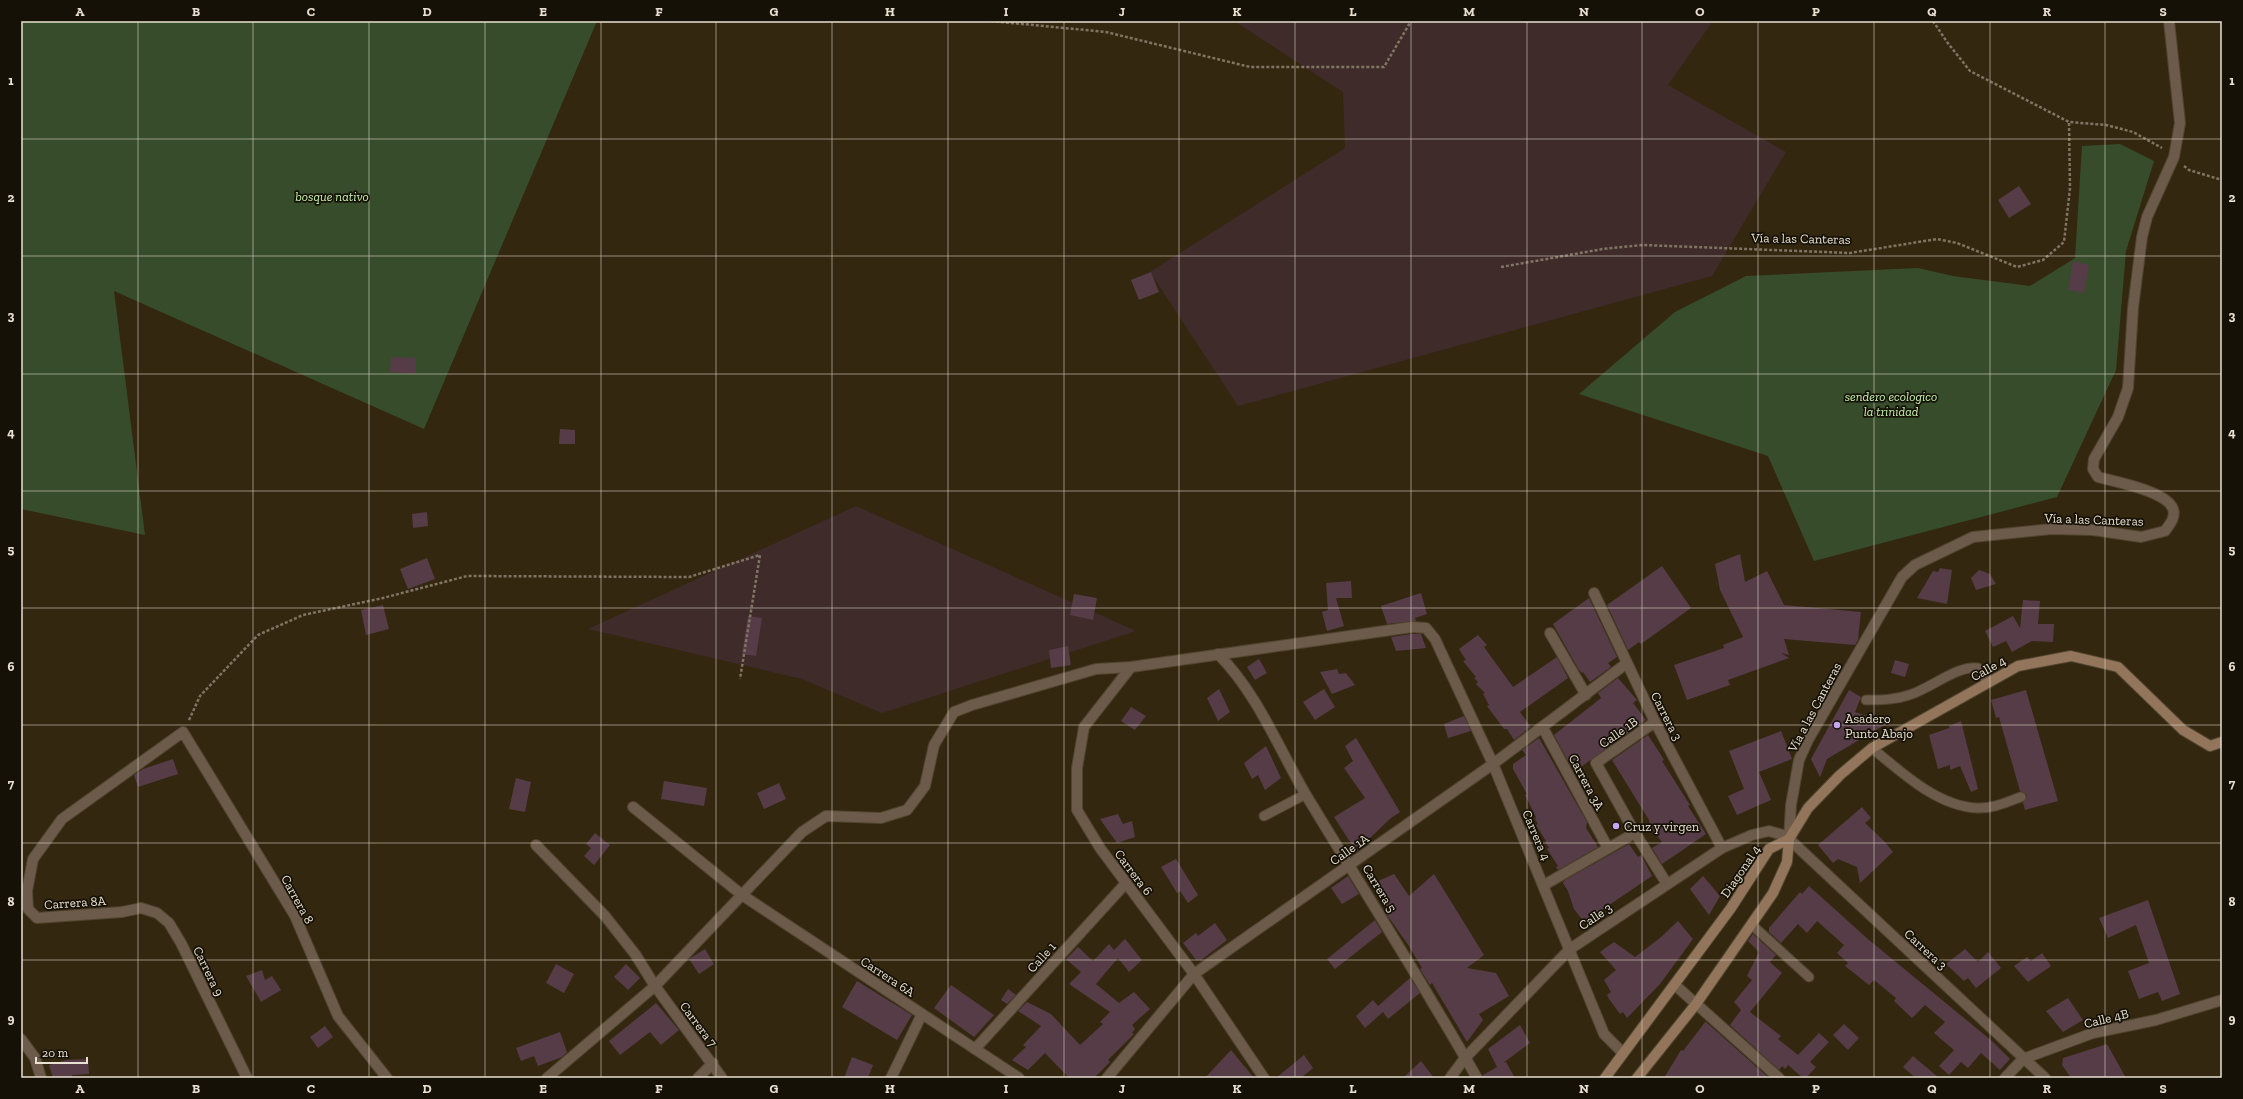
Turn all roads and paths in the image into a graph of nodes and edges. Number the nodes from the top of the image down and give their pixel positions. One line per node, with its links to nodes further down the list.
1 (991, 21): 2 (path)
2 (1411, 21)
3 (1934, 21): 5 (path)
4 (2168, 21): 6 (street, Vía a las Canteras)
5 (2069, 122): 6 (path); 8 (path, Vía a las Canteras)
6 (2174, 157): 7 (path); 30 (street, Vía a las Canteras)
7 (2222, 180)
8 (1501, 267)
9 (1594, 593): 12 (street, Carrera 3)
10 (1550, 634): 16 (street)
11 (1218, 654): 13 (street); 24 (street, Carrera 4); 25 (street, Carrera 5)
12 (1627, 663): 16 (street, Calle 1A); 18 (street, Carrera 3)
13 (1131, 667): 35 (street, Carrera 6); 38 (street)
14 (740, 680): 20 (path)
15 (1988, 683): 17 (lane); 21 (street, Calle 4); 22 (street, Calle 4)
16 (1586, 695): 19 (street, Calle 1A)
17 (1866, 700)
18 (1655, 722): 23 (street, Calle 1B); 33 (street, Carrera 3)
19 (1543, 728): 24 (street, Calle 1A); 32 (street, Carrera 3A)
20 (184, 732): 39 (street, Carrera 8A); 57 (street, Carrera 8)
21 (2222, 742)
22 (1872, 748): 26 (lane); 30 (street, Calle 4)
23 (1596, 763): 29 (street, Carrera 3A)
24 (1493, 764): 34 (street, Calle 1A); 37 (street, Carrera 4)
25 (1306, 794): 28 (lane); 34 (street, Carrera 5)
26 (2021, 797)
27 (633, 807): 38 (street, Carrera 6A)
28 (1264, 816)
29 (1635, 833): 32 (street); 36 (street, Carrera 3A)
30 (1789, 839): 33 (street, Calle 3); 40 (street); 44 (street, Diagonal 4); 53 (street, Carrera 3)
31 (536, 845): 45 (street, Carrera 7)
32 (1608, 848): 37 (street)
33 (1722, 848): 36 (street, Calle 3)
34 (1350, 864): 42 (street, Calle 1A); 52 (street, Carrera 5)
35 (1126, 883): 42 (street, Carrera 6); 50 (street, Calle 1)
36 (1667, 884): 41 (street, Calle 3)
37 (1544, 885): 41 (street, Carrera 4)
38 (742, 895): 45 (street); 48 (street, Carrera 6A)
39 (122, 912): 56 (street, Carrera 9)
40 (1752, 925): 43 (lane); 47 (street)
41 (1570, 949): 51 (street, Carrera 4); 52 (street, Calle 3)
42 (1194, 974): 63 (street, Calle 1A); 64 (street, Carrera 6)
43 (1810, 977)
44 (1675, 985): 47 (street); 51 (street, Diagonal 4)
45 (655, 986): 54 (street, Carrera 7); 58 (street)
46 (2222, 1000): 53 (street, Calle 4B)
47 (1696, 1004): 68 (street); 69 (street)
48 (922, 1014): 50 (street, Carrera 6A); 61 (street)
49 (21, 1039): 55 (street)
50 (975, 1049): 62 (street, Carrera 6A)
51 (1622, 1052): 67 (street, Diagonal 4)
52 (1465, 1058): 65 (street, Calle 3); 66 (street, Carrera 5)
53 (2023, 1058): 70 (street, Calle 4B); 71 (street, Carrera 3)
54 (713, 1063): 59 (street); 60 (street, Carrera 7)
55 (41, 1078)
56 (247, 1078)
57 (387, 1078)
58 (547, 1078)
59 (698, 1078)
60 (722, 1078)
61 (891, 1078)
62 (1018, 1078)
63 (1107, 1078)
64 (1264, 1078)
65 (1450, 1078)
66 (1477, 1078)
67 (1605, 1078)
68 (1637, 1078)
69 (1779, 1078)
70 (2005, 1078)
71 (2045, 1078)

